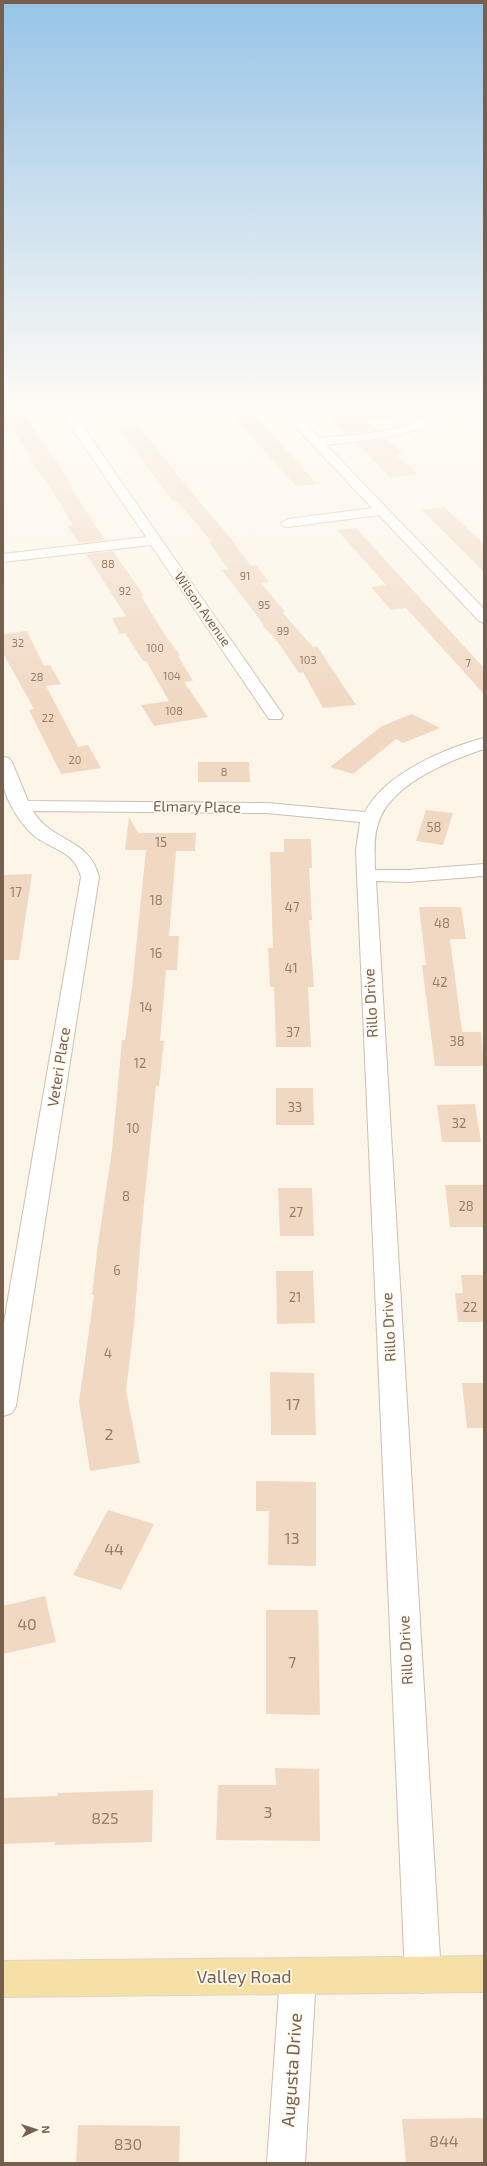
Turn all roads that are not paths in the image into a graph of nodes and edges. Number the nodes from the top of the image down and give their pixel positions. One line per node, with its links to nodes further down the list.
1 (131, 506): 5 (street, Wilson Avenue)
2 (377, 506): 3 (street)
3 (382, 511): 4 (street); 7 (street)
4 (288, 523)
5 (154, 540): 6 (street); 8 (street, Wilson Avenue)
6 (3, 558)
7 (484, 618)
8 (275, 715)
9 (484, 743): 12 (street, Rillo Drive)
10 (3, 762): 11 (street, Veteri Place)
11 (22, 806): 12 (street, Elmary Place); 15 (street, Veteri Place)
12 (372, 818): 14 (street, Rillo Drive)
13 (484, 870): 14 (street)
14 (366, 875): 17 (street, Rillo Drive)
15 (3, 1406)
16 (484, 1974): 17 (main road, Valley Road)
17 (423, 1975): 18 (main road, Valley Road)
18 (298, 1977): 19 (main road, Valley Road); 20 (street, Augusta Drive)
19 (3, 1979)
20 (286, 2163)

